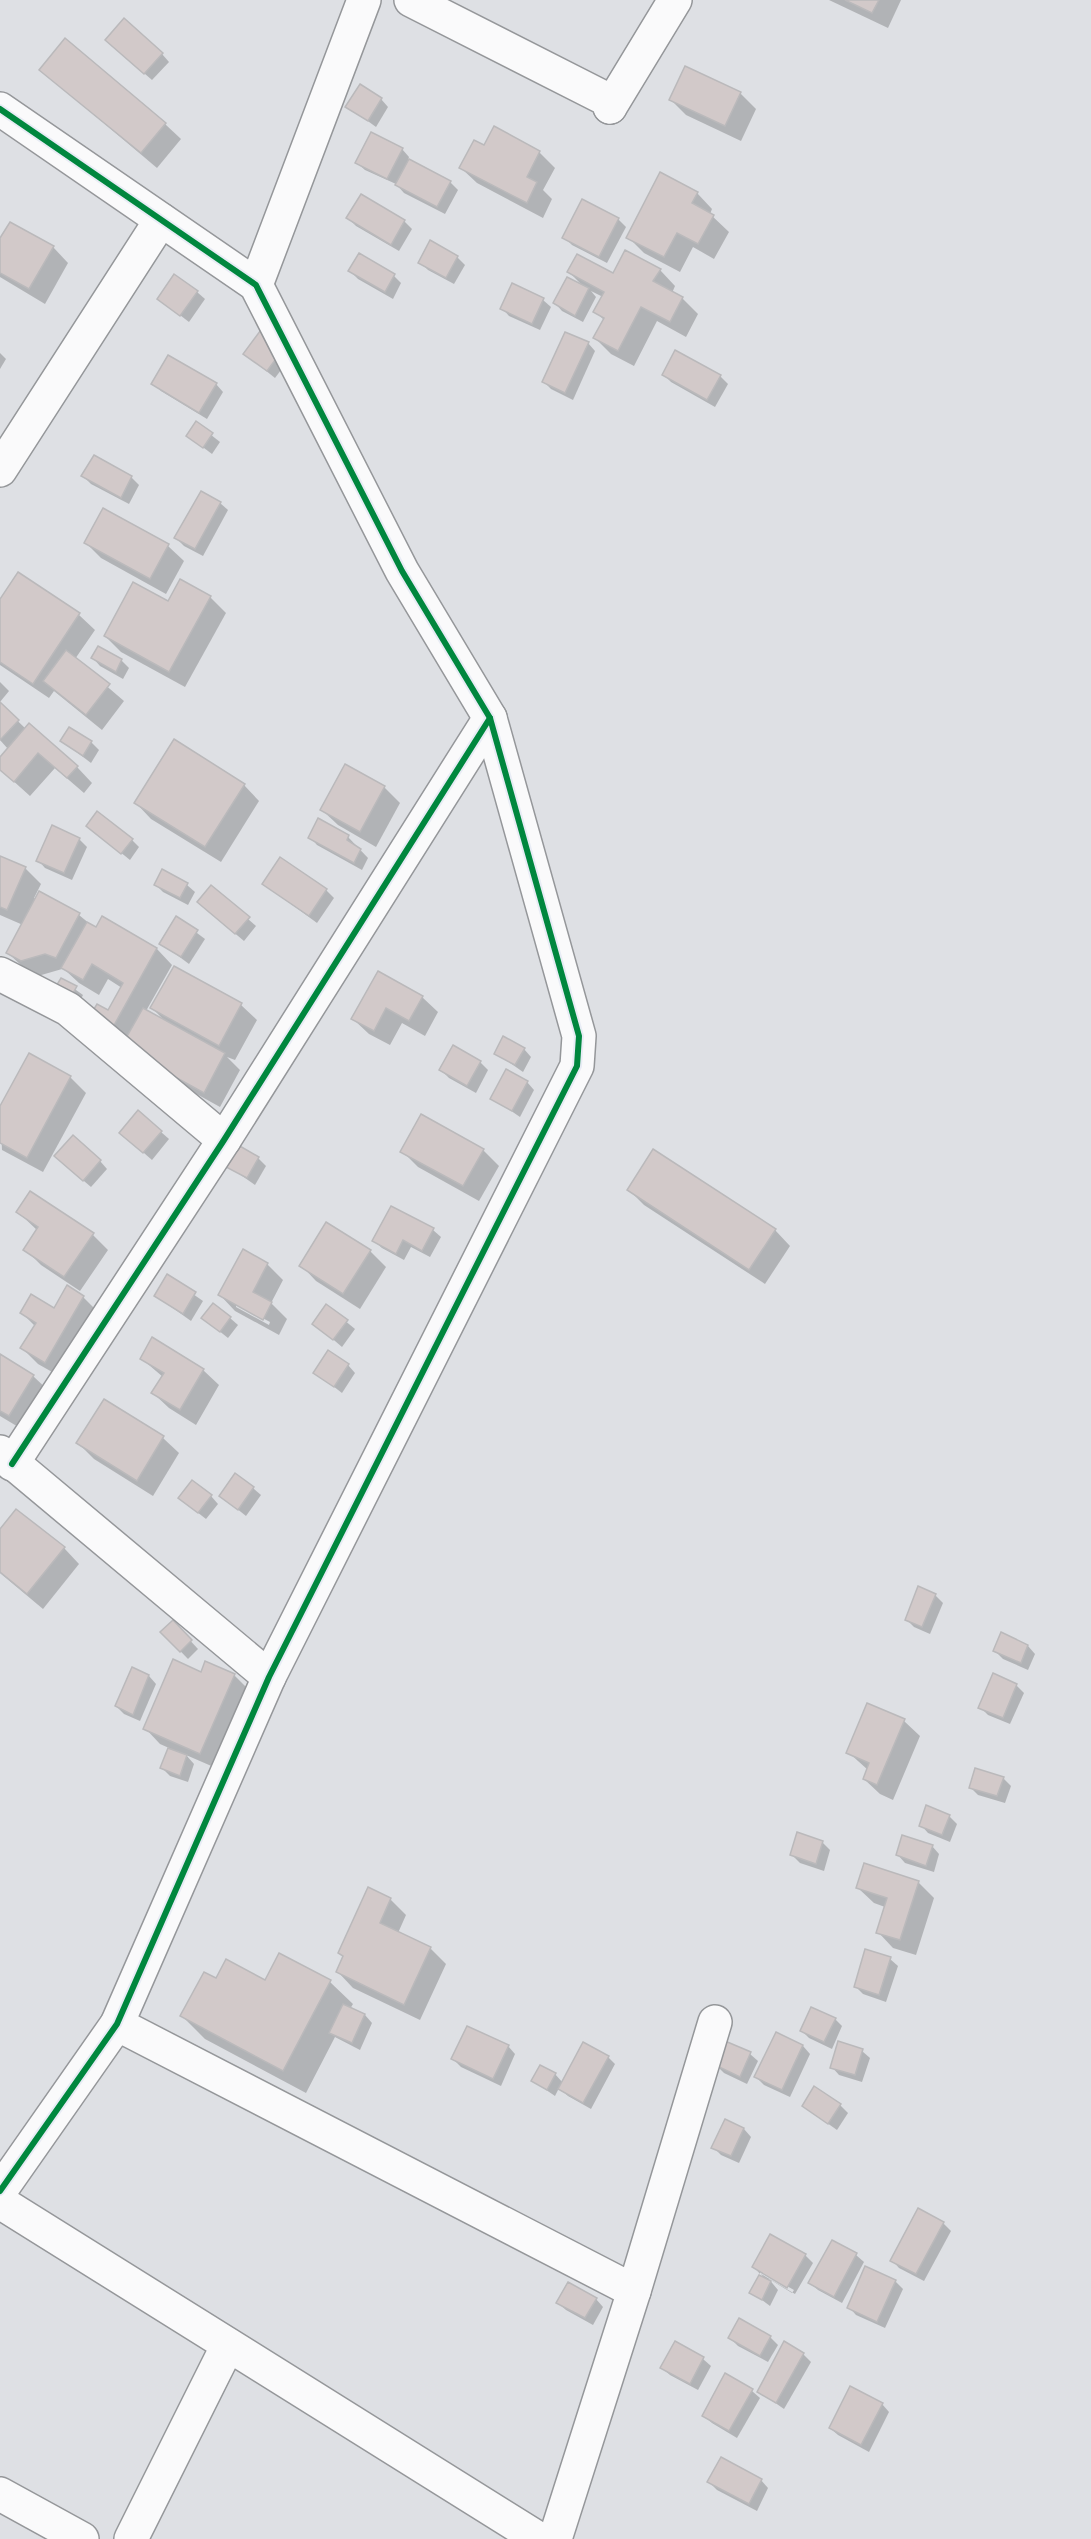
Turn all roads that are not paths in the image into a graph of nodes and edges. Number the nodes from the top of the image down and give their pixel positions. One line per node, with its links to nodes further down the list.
1 (364, 0): 6 (street)
2 (411, 0): 3 (street)
3 (675, 0)
4 (0, 109): 5 (street)
5 (161, 220): 6 (street); 7 (street)
6 (256, 285): 8 (street)
7 (0, 470)
8 (490, 718): 10 (street); 12 (street)
9 (0, 974): 10 (street)
10 (224, 1140): 11 (street)
11 (6, 1458): 12 (street)
12 (268, 1677): 14 (street)
13 (715, 2022): 17 (street)
14 (117, 2024): 15 (street); 17 (street)
15 (0, 2191)
16 (0, 2202): 18 (street)
17 (634, 2291): 23 (street)
18 (228, 2345): 21 (street); 22 (street)
19 (0, 2494): 20 (street)
20 (82, 2539)
21 (131, 2539)
22 (538, 2539)
23 (555, 2539)

